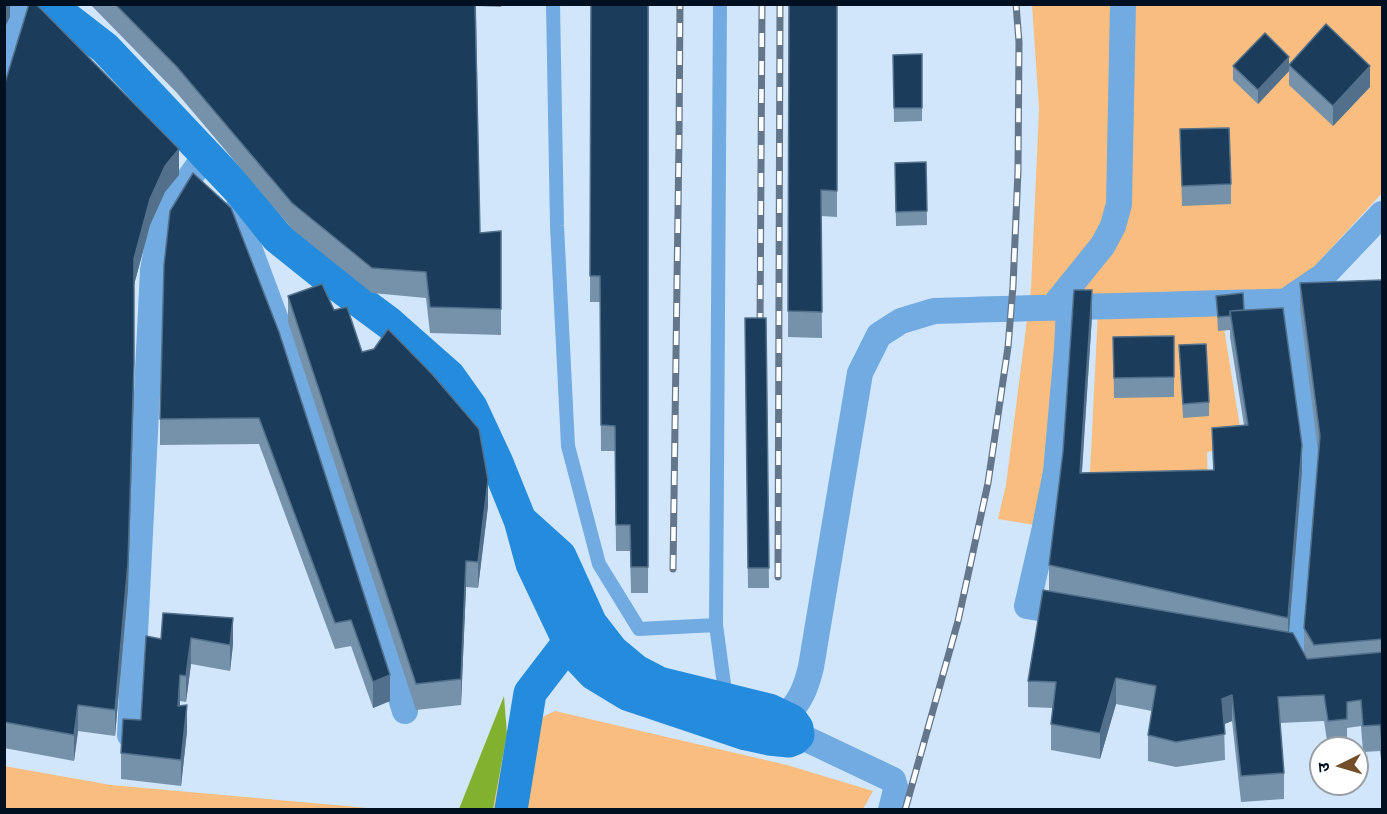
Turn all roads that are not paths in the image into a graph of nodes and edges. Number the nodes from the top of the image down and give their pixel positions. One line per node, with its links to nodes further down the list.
1 (20, 4): 6 (street)
2 (48, 4): 7 (main road)
3 (553, 4): 14 (lane)
4 (720, 4): 14 (lane)
5 (1123, 4): 12 (street)
6 (4, 76)
7 (206, 155): 8 (main road); 21 (street)
8 (241, 192): 15 (main road); 19 (street)
9 (1383, 214): 11 (street)
10 (1383, 298): 11 (street)
11 (1289, 302): 12 (street); 16 (street)
12 (1061, 307): 13 (street); 20 (street)
13 (1097, 618)
14 (716, 625): 18 (lane)
15 (580, 633): 17 (main road); 23 (main road)
16 (1326, 679)
17 (674, 698): 18 (main road); 20 (main road)
18 (726, 699): 20 (main road)
19 (405, 711)
20 (791, 726): 22 (street)
21 (130, 735)
22 (894, 800)
23 (511, 810)

